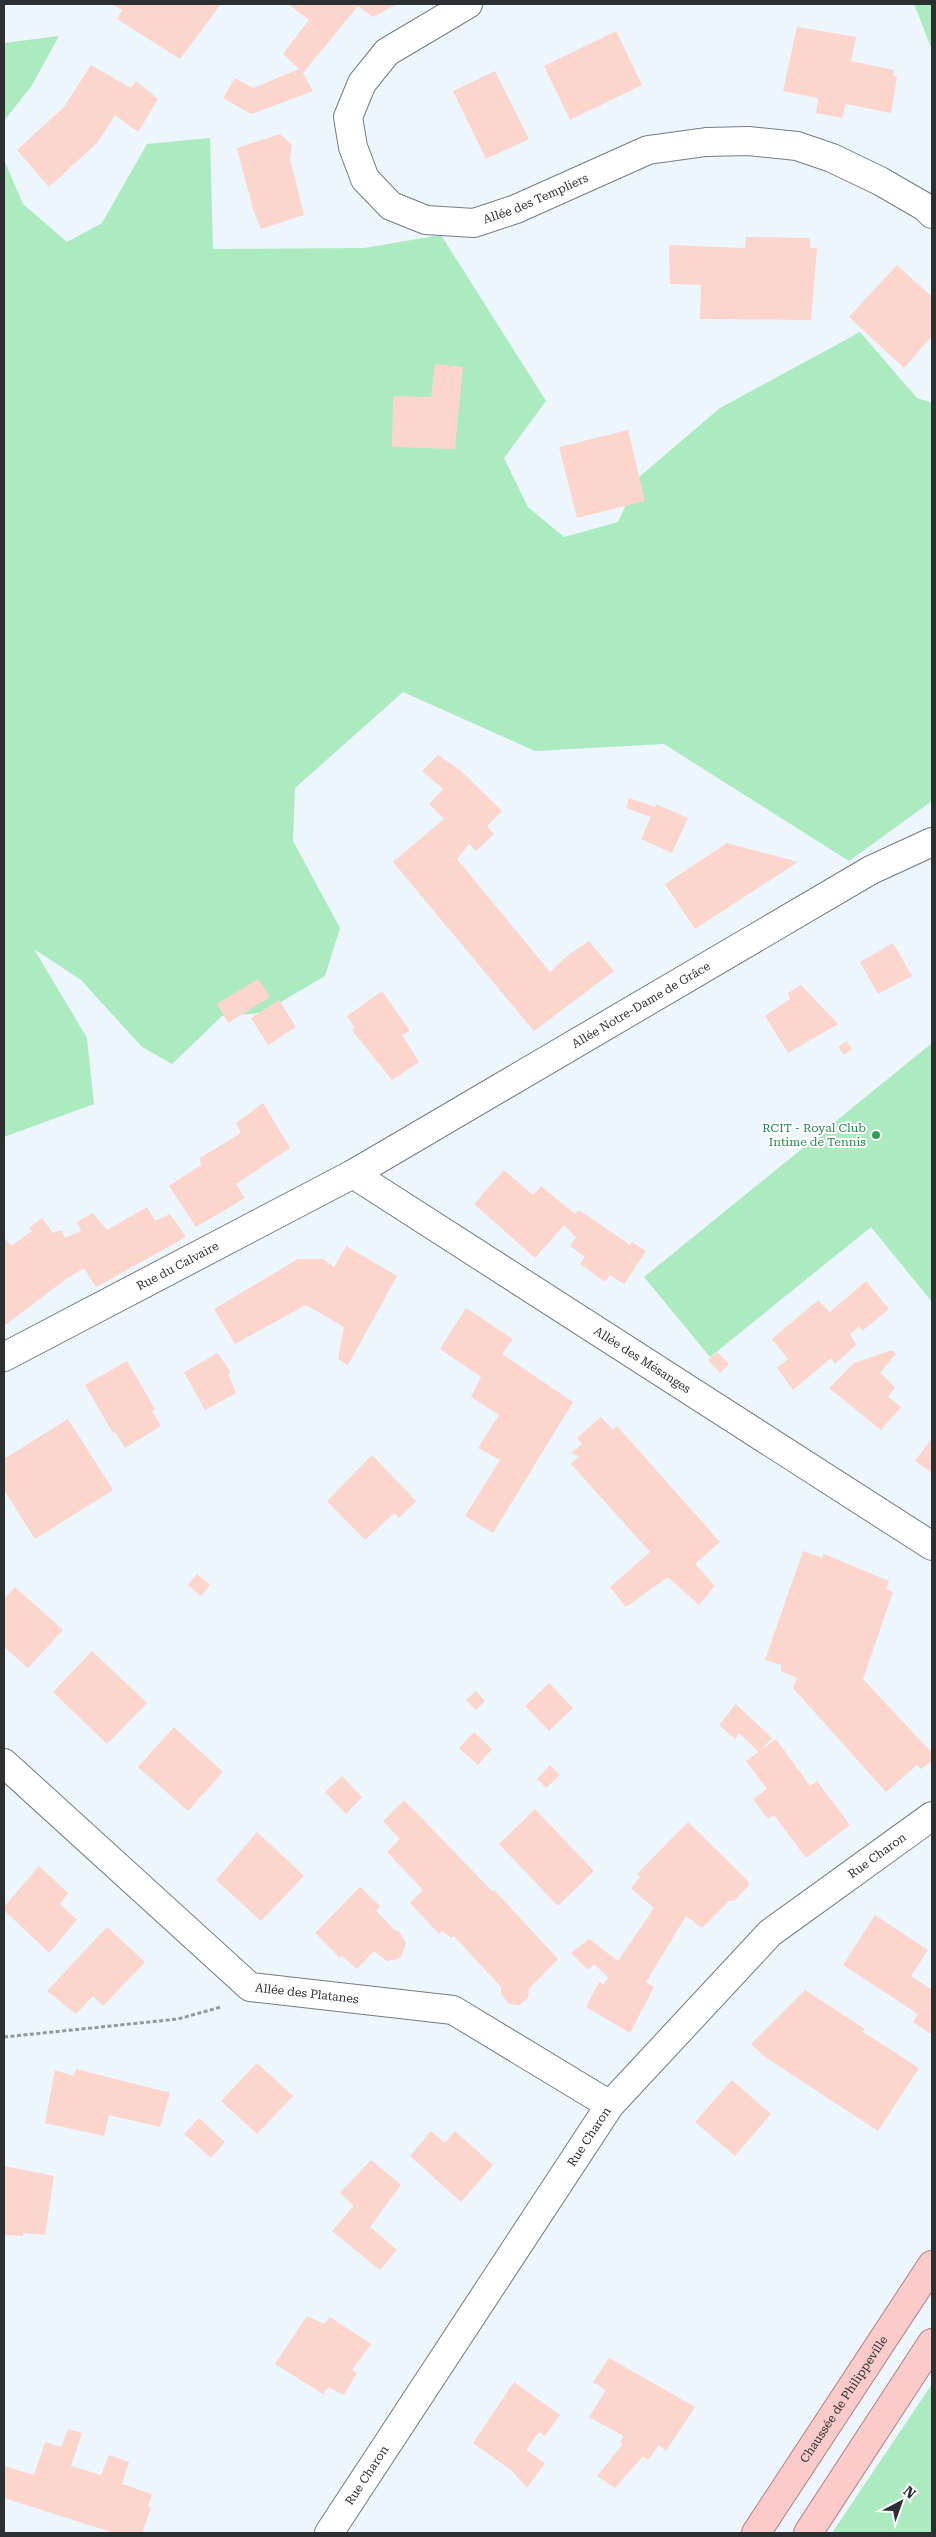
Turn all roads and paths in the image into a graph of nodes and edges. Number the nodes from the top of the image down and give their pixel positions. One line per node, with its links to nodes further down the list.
1 (468, 4): 2 (street, Allée des Templiers)
2 (932, 214)
3 (932, 842): 4 (street, Allée Notre-Dame de Grâce)
4 (353, 1174): 5 (street, Rue du Calvaire); 6 (street, Allée des Mésanges)
5 (4, 1357)
6 (932, 1546)
7 (4, 1763): 9 (street, Allée des Platanes)
8 (932, 1816): 11 (street, Rue Charon)
9 (250, 1986): 10 (path); 11 (street, Allée des Platanes)
10 (4, 2037)
11 (610, 2105): 14 (street, Rue Charon)
12 (932, 2265): 15 (main road, Chaussée de Philippeville)
13 (932, 2343): 16 (main road)
14 (329, 2533)
15 (756, 2533)
16 (808, 2533)

